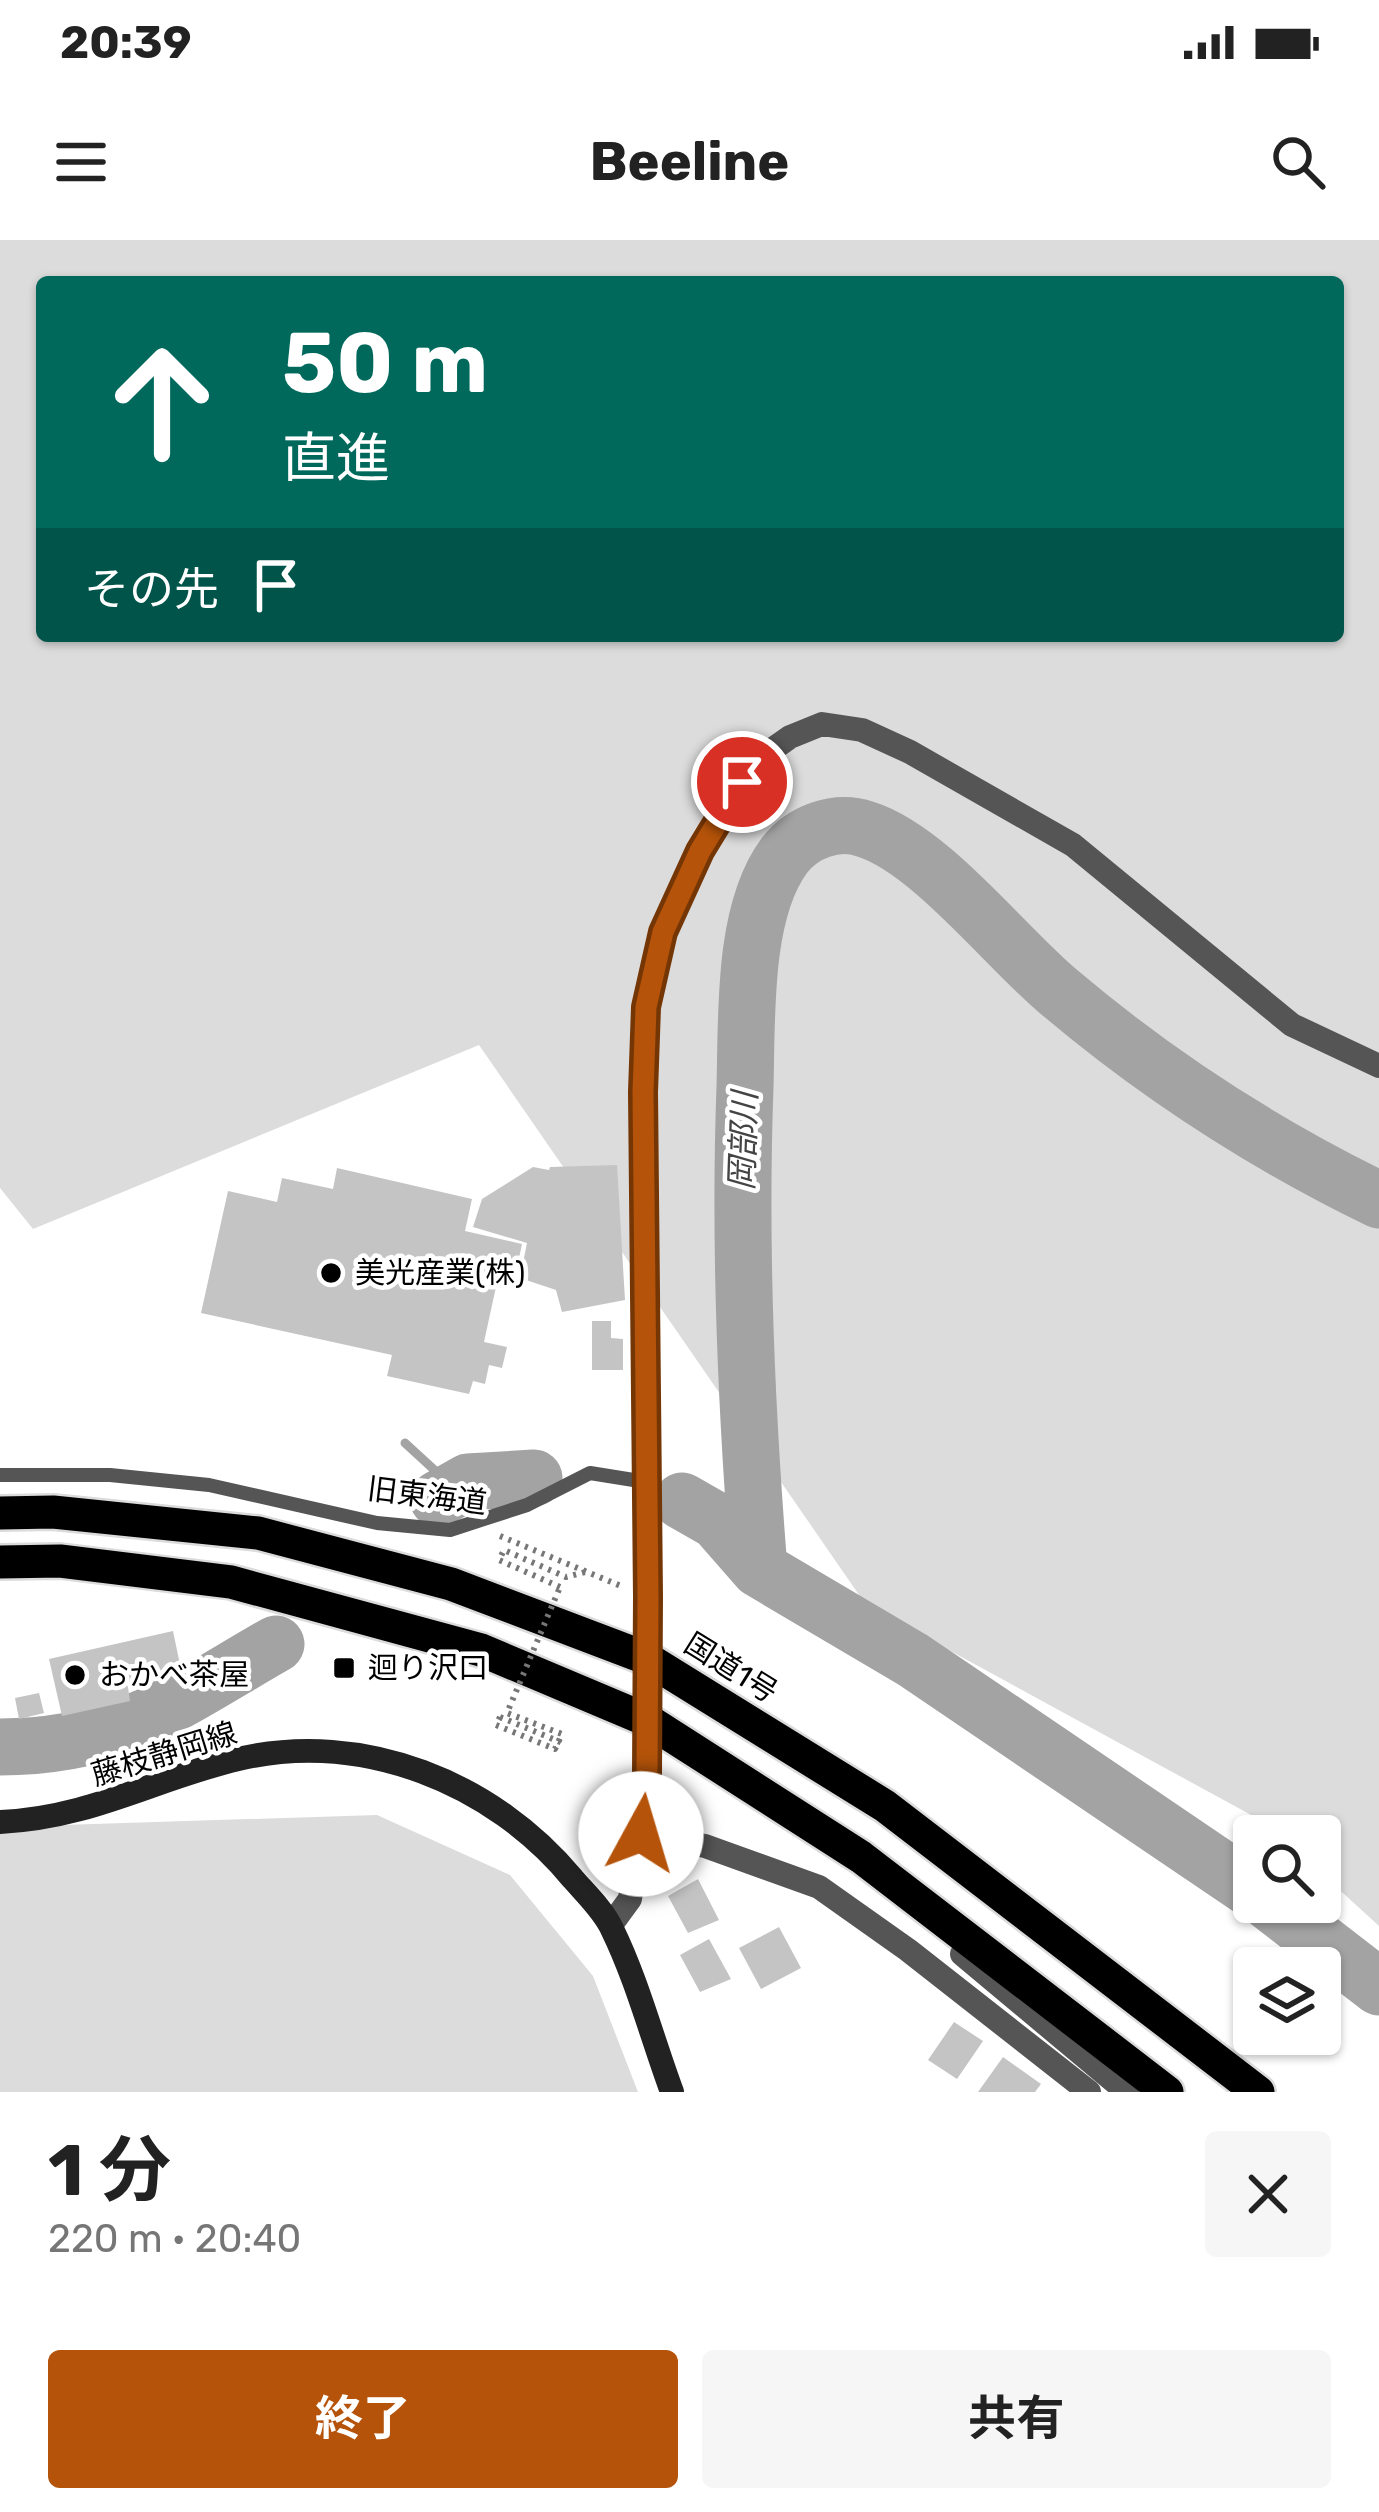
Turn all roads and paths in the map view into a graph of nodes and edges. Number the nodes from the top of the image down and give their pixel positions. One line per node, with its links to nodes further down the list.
1 (1379, 1066): 3 (street)
2 (0, 1475): 5 (lane, 旧東海道)
3 (646, 1482): 5 (lane); 8 (street)
4 (0, 1513): 9 (highway, 国道1号)
5 (475, 1525): 7 (path, 旧東海道)
6 (0, 1562): 10 (highway)
7 (587, 1571): 8 (path, 旧東海道); 11 (path, bridge)
8 (648, 1597): 9 (street)
9 (646, 1658): 10 (street); 16 (highway, 国道1号)
10 (647, 1720): 13 (street); 14 (highway)
11 (565, 1744)
12 (0, 1822): 15 (main road, 藤枝静岡線)
13 (641, 1834): 15 (street); 18 (street)
14 (861, 1857): 19 (street); 20 (highway)
15 (611, 1925): 17 (main road, 藤枝静岡線)
16 (1257, 2091)
17 (672, 2092)
18 (1089, 2092)
19 (1127, 2092)
20 (1167, 2092)

